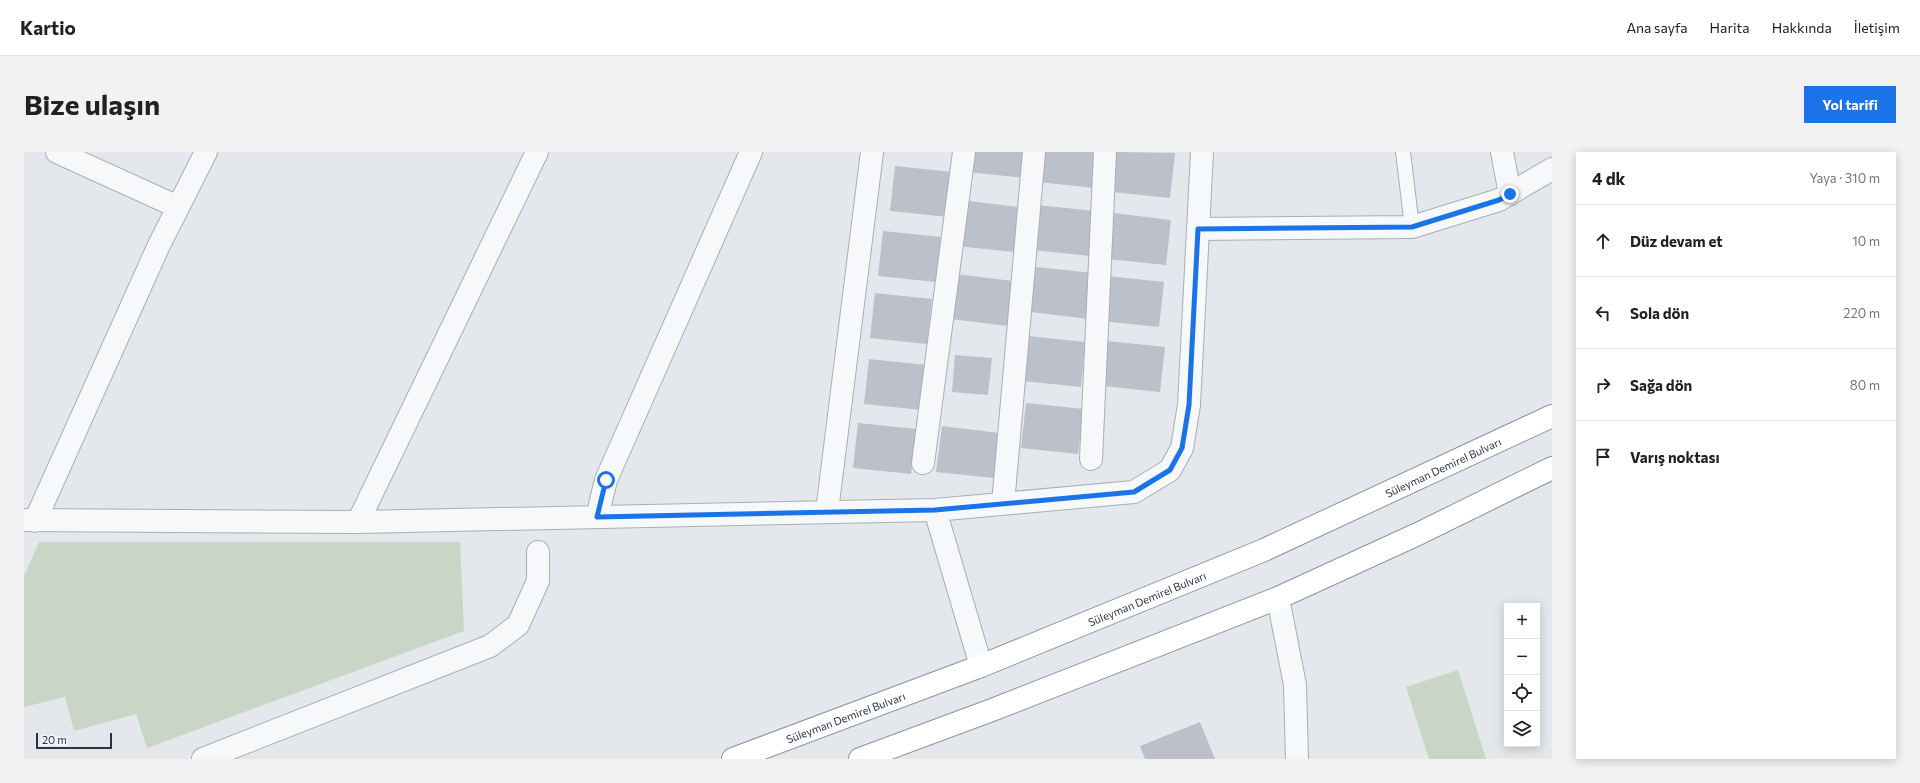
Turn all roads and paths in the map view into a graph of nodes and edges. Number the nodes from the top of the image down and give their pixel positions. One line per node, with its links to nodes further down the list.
1 (57, 152): 14 (street)
2 (206, 152): 14 (street)
3 (536, 152): 26 (street)
4 (751, 152): 24 (street)
5 (872, 152): 23 (street)
6 (964, 152): 19 (street)
7 (1034, 152): 21 (street)
8 (1105, 152): 18 (street)
9 (1202, 152): 16 (street)
10 (1403, 152): 15 (lane)
11 (1502, 152): 13 (street)
12 (1552, 169): 13 (street)
13 (1510, 194): 15 (street)
14 (178, 207): 25 (street)
15 (1412, 227): 16 (street)
16 (1198, 229): 21 (street)
17 (1552, 416): 29 (highway, Süleyman Demirel Bulvarı)
18 (1091, 460)
19 (923, 463)
20 (1552, 468): 28 (highway)
21 (1003, 504): 22 (street)
22 (935, 510): 23 (street); 29 (street)
23 (827, 512): 24 (street)
24 (597, 517): 26 (street)
25 (29, 521): 26 (street)
26 (358, 522)
27 (538, 552): 30 (street)
28 (1278, 598): 32 (highway); 33 (street)
29 (981, 666): 31 (highway, Süleyman Demirel Bulvarı)
30 (203, 759)
31 (733, 759)
32 (860, 759)
33 (1297, 759)

